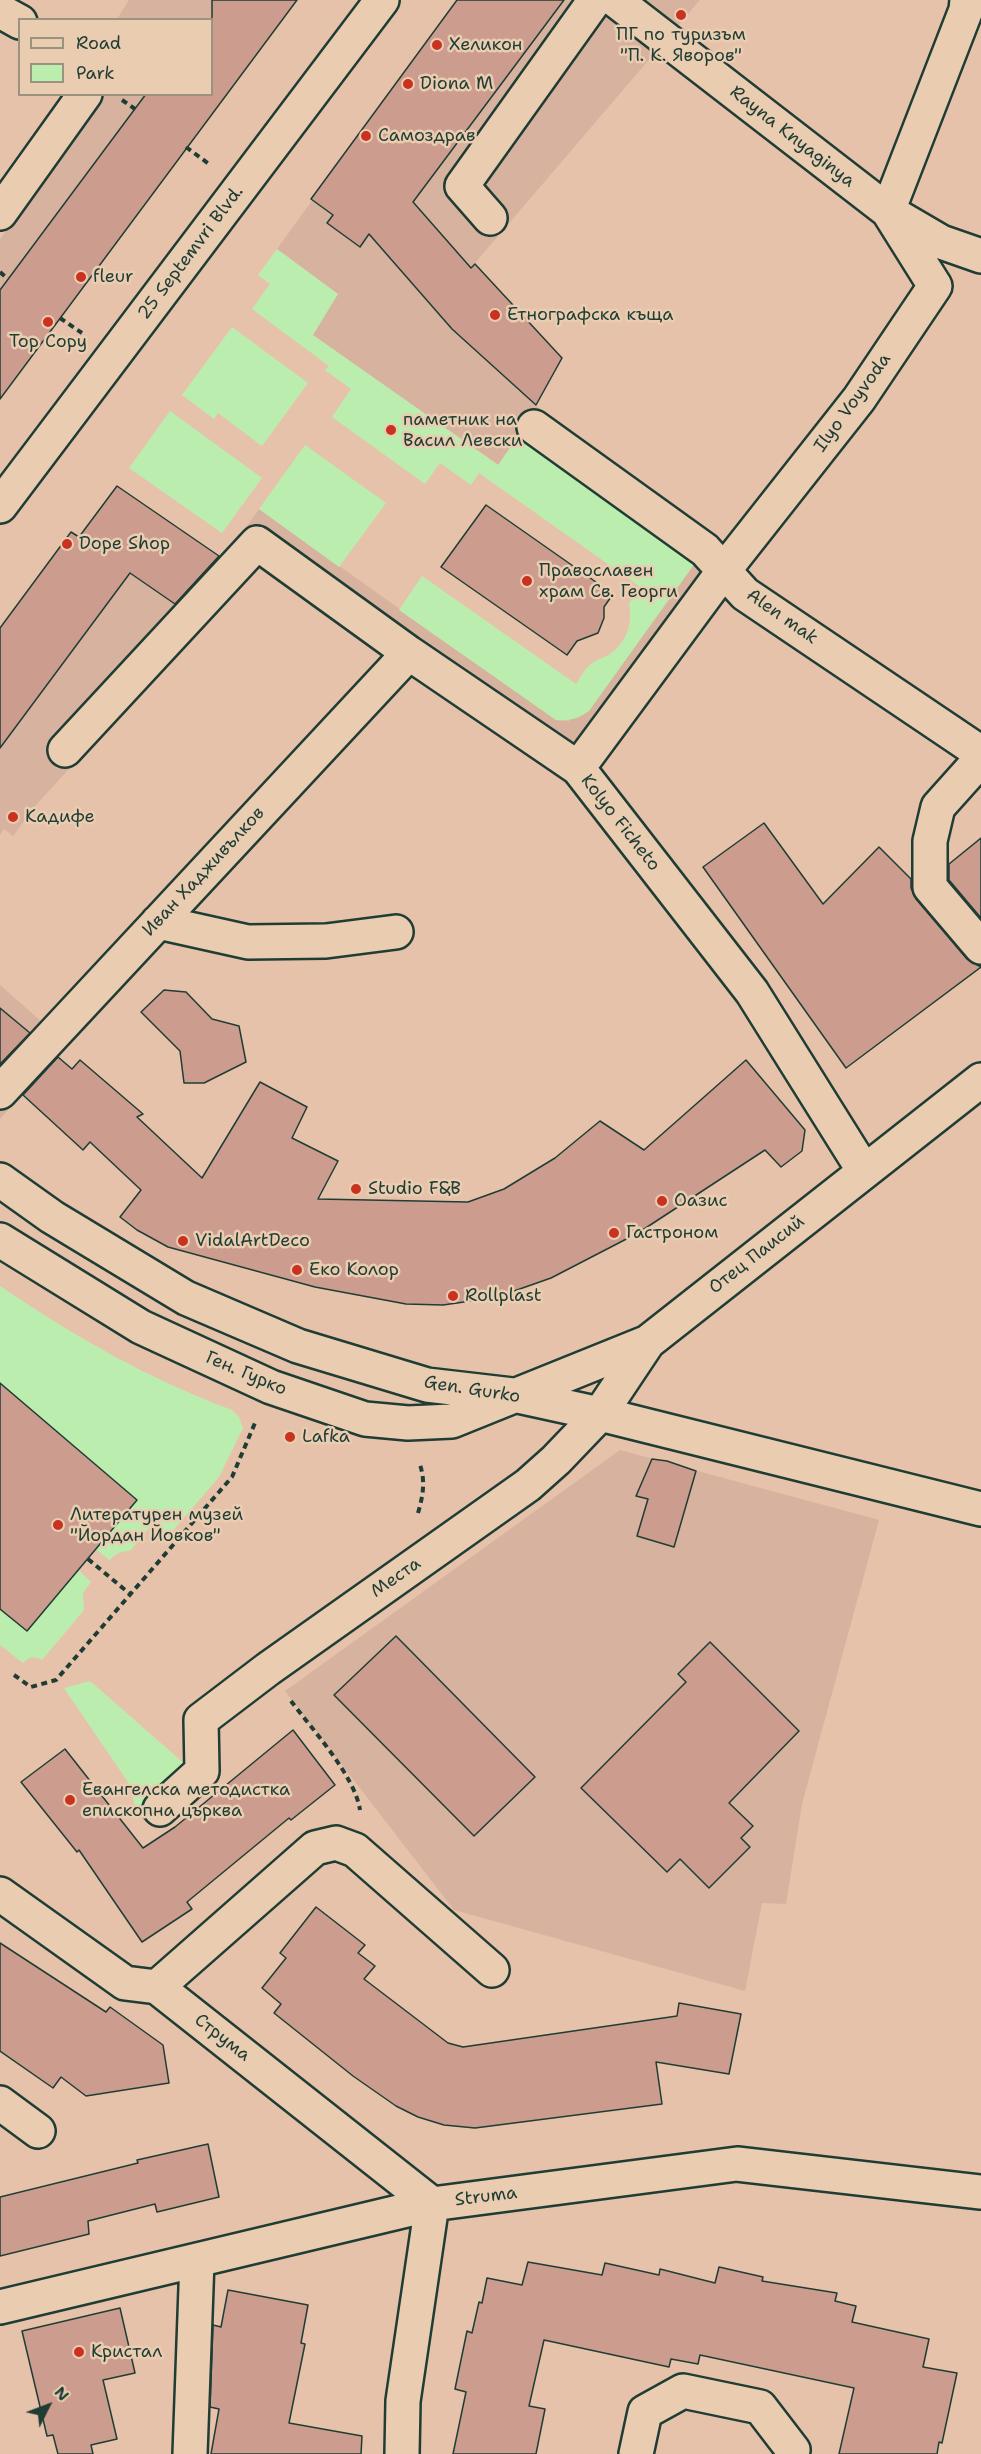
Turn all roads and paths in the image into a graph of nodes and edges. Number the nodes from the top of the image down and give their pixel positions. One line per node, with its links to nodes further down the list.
1 (382, 0): 15 (street, 25 Septemvri Blvd.)
2 (595, 0): 10 (street)
3 (615, 0): 8 (street, Rayna Knyaginya)
4 (968, 0): 8 (street)
5 (0, 10): 6 (street)
6 (18, 21)
7 (84, 96): 9 (street)
8 (888, 211): 11 (street, Rayna Knyaginya); 16 (street, Ilyo Voyvoda)
9 (0, 213)
10 (490, 218)
11 (981, 256)
12 (0, 272): 13 (path)
13 (8, 279)
14 (534, 427): 16 (street, Alen mak)
15 (0, 506)
16 (725, 569): 19 (street, Alen mak); 21 (street, Ilyo Voyvoda)
17 (409, 653): 18 (street, Kolyo Ficheto); 21 (street, Kolyo Ficheto); 22 (street, Иван Хадживълков)
18 (65, 750)
19 (981, 753)
20 (981, 763): 24 (street)
21 (578, 768): 27 (street, Kolyo Ficheto)
22 (158, 922): 23 (street); 26 (street, Иван Хадживълков)
23 (396, 932)
24 (981, 947)
25 (981, 1080): 27 (street, Отец Паисий)
26 (0, 1092)
27 (864, 1171): 30 (street, Отец Паисий)
28 (0, 1180): 32 (street, Gen. Gurko)
29 (0, 1240): 31 (street, Ген. Гурко)
30 (648, 1342): 32 (street, Отец Паисий); 33 (street, Места)
31 (271, 1388): 34 (street, Ген. Гурко); 38 (path)
32 (513, 1395): 33 (street, Gen. Gurko); 34 (street, Ген. Гурко)
33 (600, 1414): 35 (street, Gen. Gurko); 39 (street, Места)
34 (398, 1422): 36 (path)
35 (981, 1509)
36 (417, 1516)
37 (88, 1559): 38 (path)
38 (130, 1594): 40 (path)
39 (268, 1669): 41 (street, Места); 42 (path)
40 (14, 1675)
41 (160, 1809)
42 (336, 1843): 44 (street); 45 (street)
43 (0, 1894): 45 (street)
44 (492, 1970)
45 (157, 1987): 49 (street, Струма)
46 (0, 2103): 47 (street)
47 (38, 2131)
48 (981, 2192): 49 (street, Struma)
49 (432, 2204): 50 (street, Struma); 53 (street)
50 (197, 2260): 51 (street, Struma); 52 (street)
51 (0, 2307)
52 (190, 2454)
53 (402, 2454)
54 (636, 2454): 55 (street)
55 (792, 2454)

